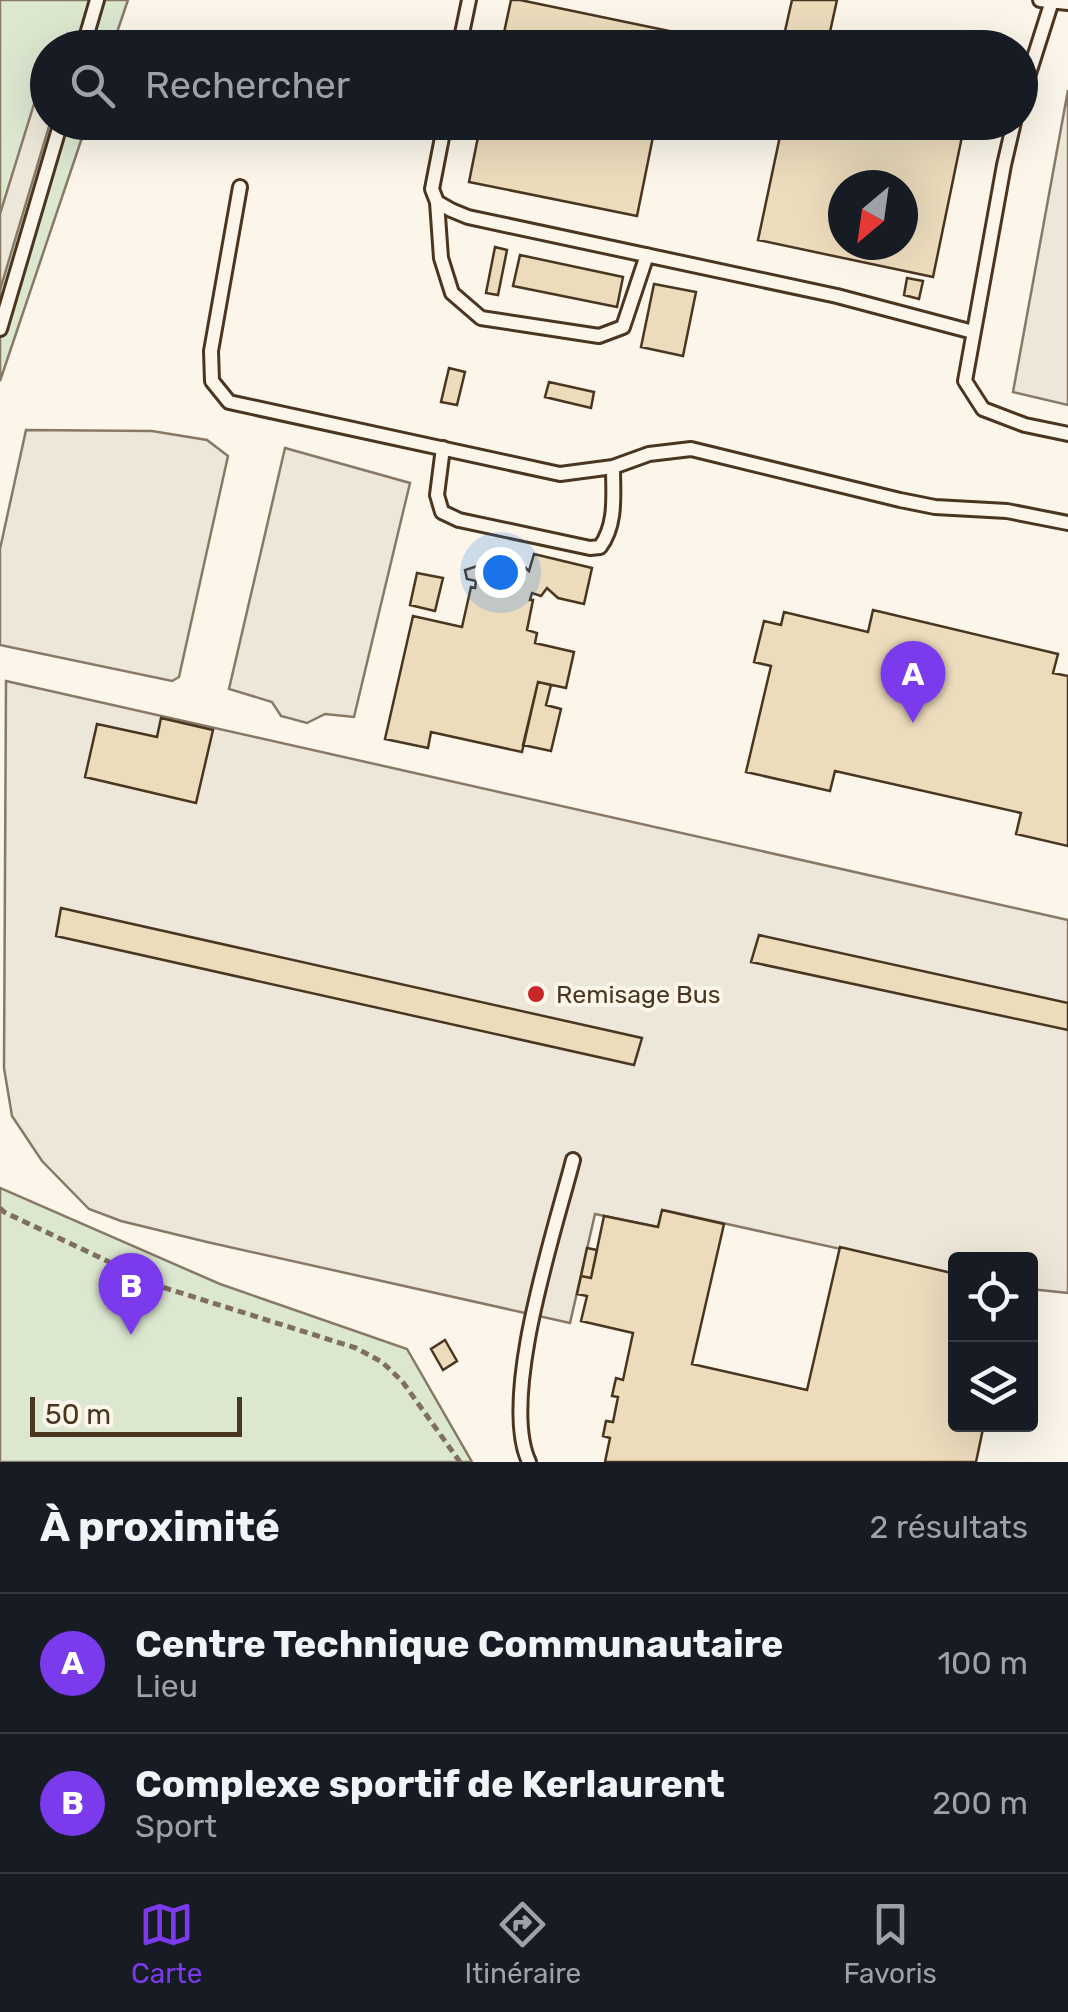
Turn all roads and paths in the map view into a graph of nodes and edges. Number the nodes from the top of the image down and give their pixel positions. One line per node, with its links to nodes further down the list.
1 (97, 0): 6 (lane)
2 (469, 0): 7 (lane)
3 (1040, 0): 4 (lane)
4 (1052, 1): 5 (lane); 8 (lane)
5 (1068, 2)
6 (88, 30)
7 (463, 30)
8 (1038, 45)
9 (56, 140): 15 (lane)
10 (442, 140): 13 (lane)
11 (1010, 140): 16 (lane)
12 (240, 188): 18 (lane)
13 (437, 202): 14 (lane); 14 (lane)
14 (647, 255): 16 (lane)
15 (0, 329)
16 (973, 332): 17 (lane)
17 (1068, 434)
18 (444, 448): 19 (lane); 19 (lane)
19 (614, 467): 20 (lane)
20 (1068, 523)
21 (573, 1160): 24 (lane)
22 (0, 1208): 23 (path)
23 (460, 1462)
24 (530, 1462)

